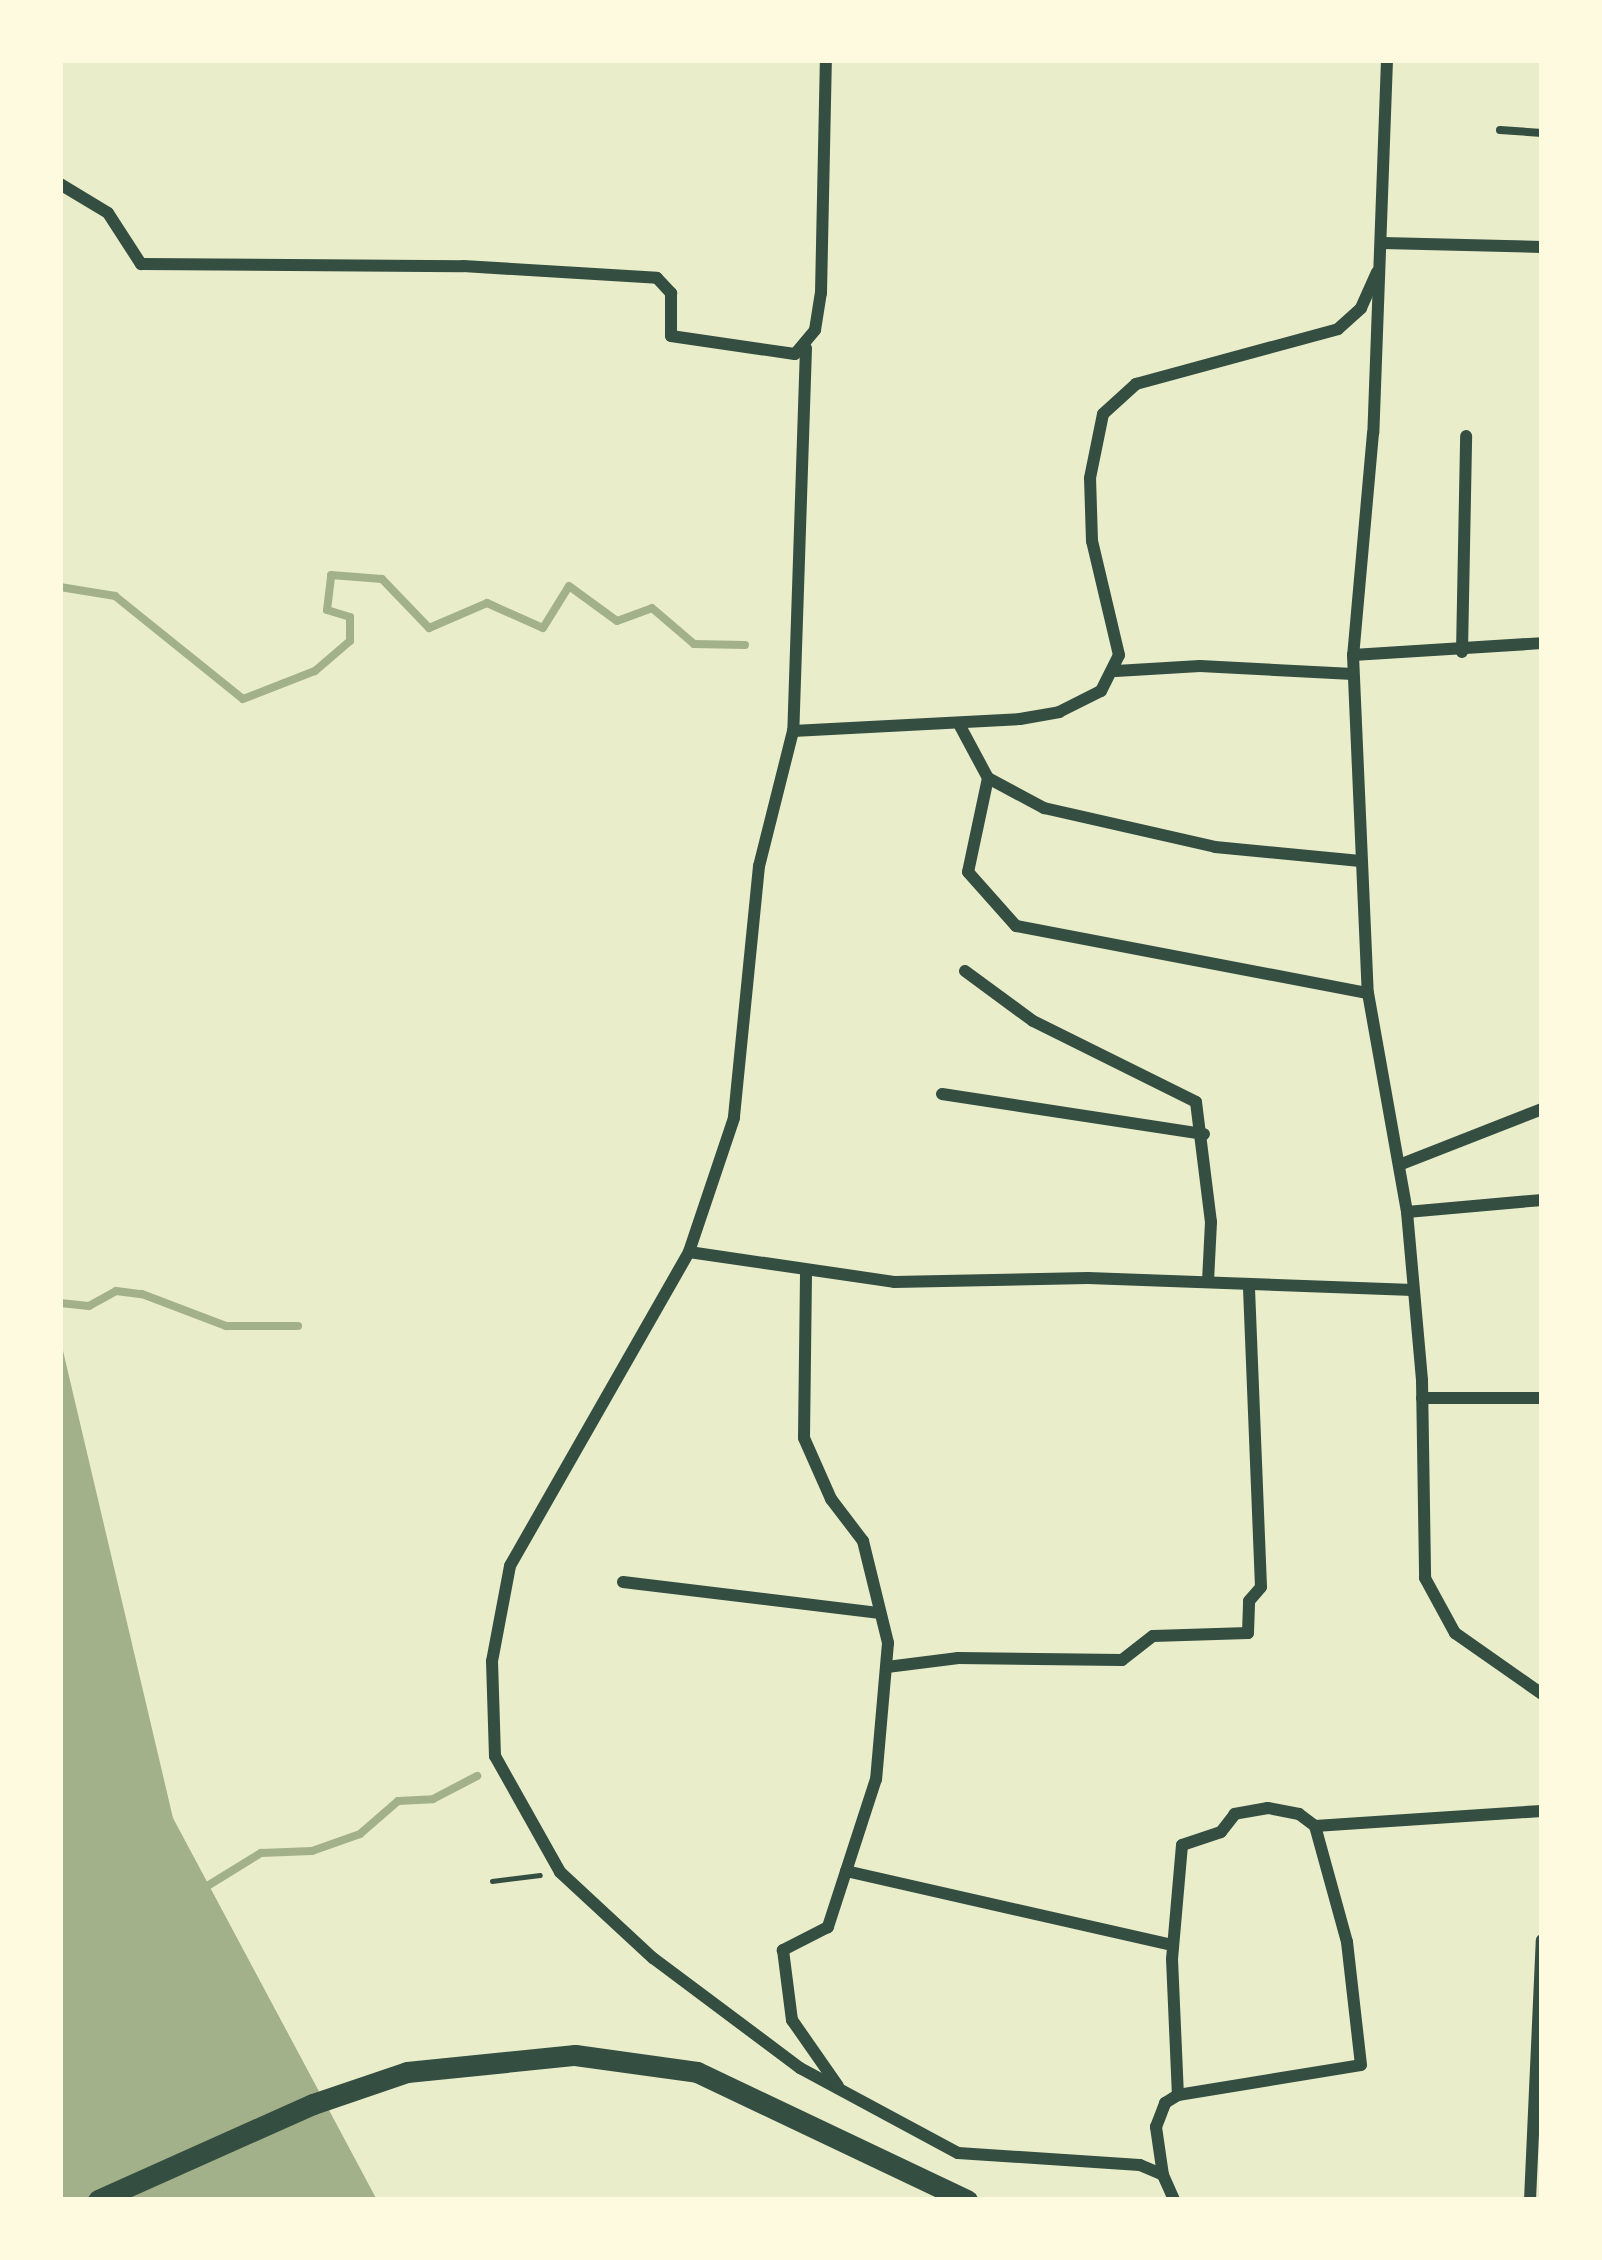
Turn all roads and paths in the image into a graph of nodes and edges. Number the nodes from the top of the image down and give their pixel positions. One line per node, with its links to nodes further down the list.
1 (826, 60): 9 (street)
2 (1387, 60): 6 (street)
3 (1500, 130): 4 (lane)
4 (1542, 133)
5 (60, 184): 9 (street)
6 (1383, 243): 7 (street); 8 (street)
7 (1542, 247)
8 (1381, 265): 13 (street); 14 (street)
9 (806, 348): 17 (street)
10 (1466, 436): 12 (street)
11 (1542, 644): 12 (street)
12 (1462, 652): 13 (street)
13 (1353, 655): 15 (street)
14 (1116, 671): 15 (street); 16 (street)
15 (1353, 674): 19 (street)
16 (958, 724): 17 (street); 18 (street)
17 (793, 731): 28 (street)
18 (988, 778): 19 (street); 21 (street)
19 (1360, 861): 21 (street)
20 (965, 971): 24 (street)
21 (1369, 993): 25 (street)
22 (942, 1094): 24 (street)
23 (1542, 1109): 25 (street)
24 (1204, 1134): 30 (street)
25 (1399, 1165): 27 (street)
26 (1542, 1200): 27 (street)
27 (1407, 1212): 32 (street)
28 (689, 1252): 29 (street); 42 (street)
29 (806, 1274): 30 (street); 36 (street)
30 (1208, 1282): 31 (street)
31 (1249, 1288): 32 (street); 37 (street)
32 (1413, 1290): 33 (street)
33 (1422, 1398): 34 (street); 38 (street)
34 (1542, 1398)
35 (623, 1582): 36 (street)
36 (880, 1613): 37 (street)
37 (887, 1667): 41 (street)
38 (1542, 1694)
39 (1542, 1811): 40 (street)
40 (1315, 1826): 45 (street); 47 (street)
41 (845, 1871): 45 (street); 46 (street)
42 (560, 1872): 43 (path); 46 (street)
43 (492, 1882)
44 (1542, 1940): 52 (street)
45 (1173, 1945): 47 (street)
46 (843, 2092): 48 (street)
47 (1178, 2095): 48 (street)
48 (1162, 2175): 51 (street)
49 (98, 2200): 50 (main road)
50 (967, 2200)
51 (1174, 2200)
52 (1530, 2200)

